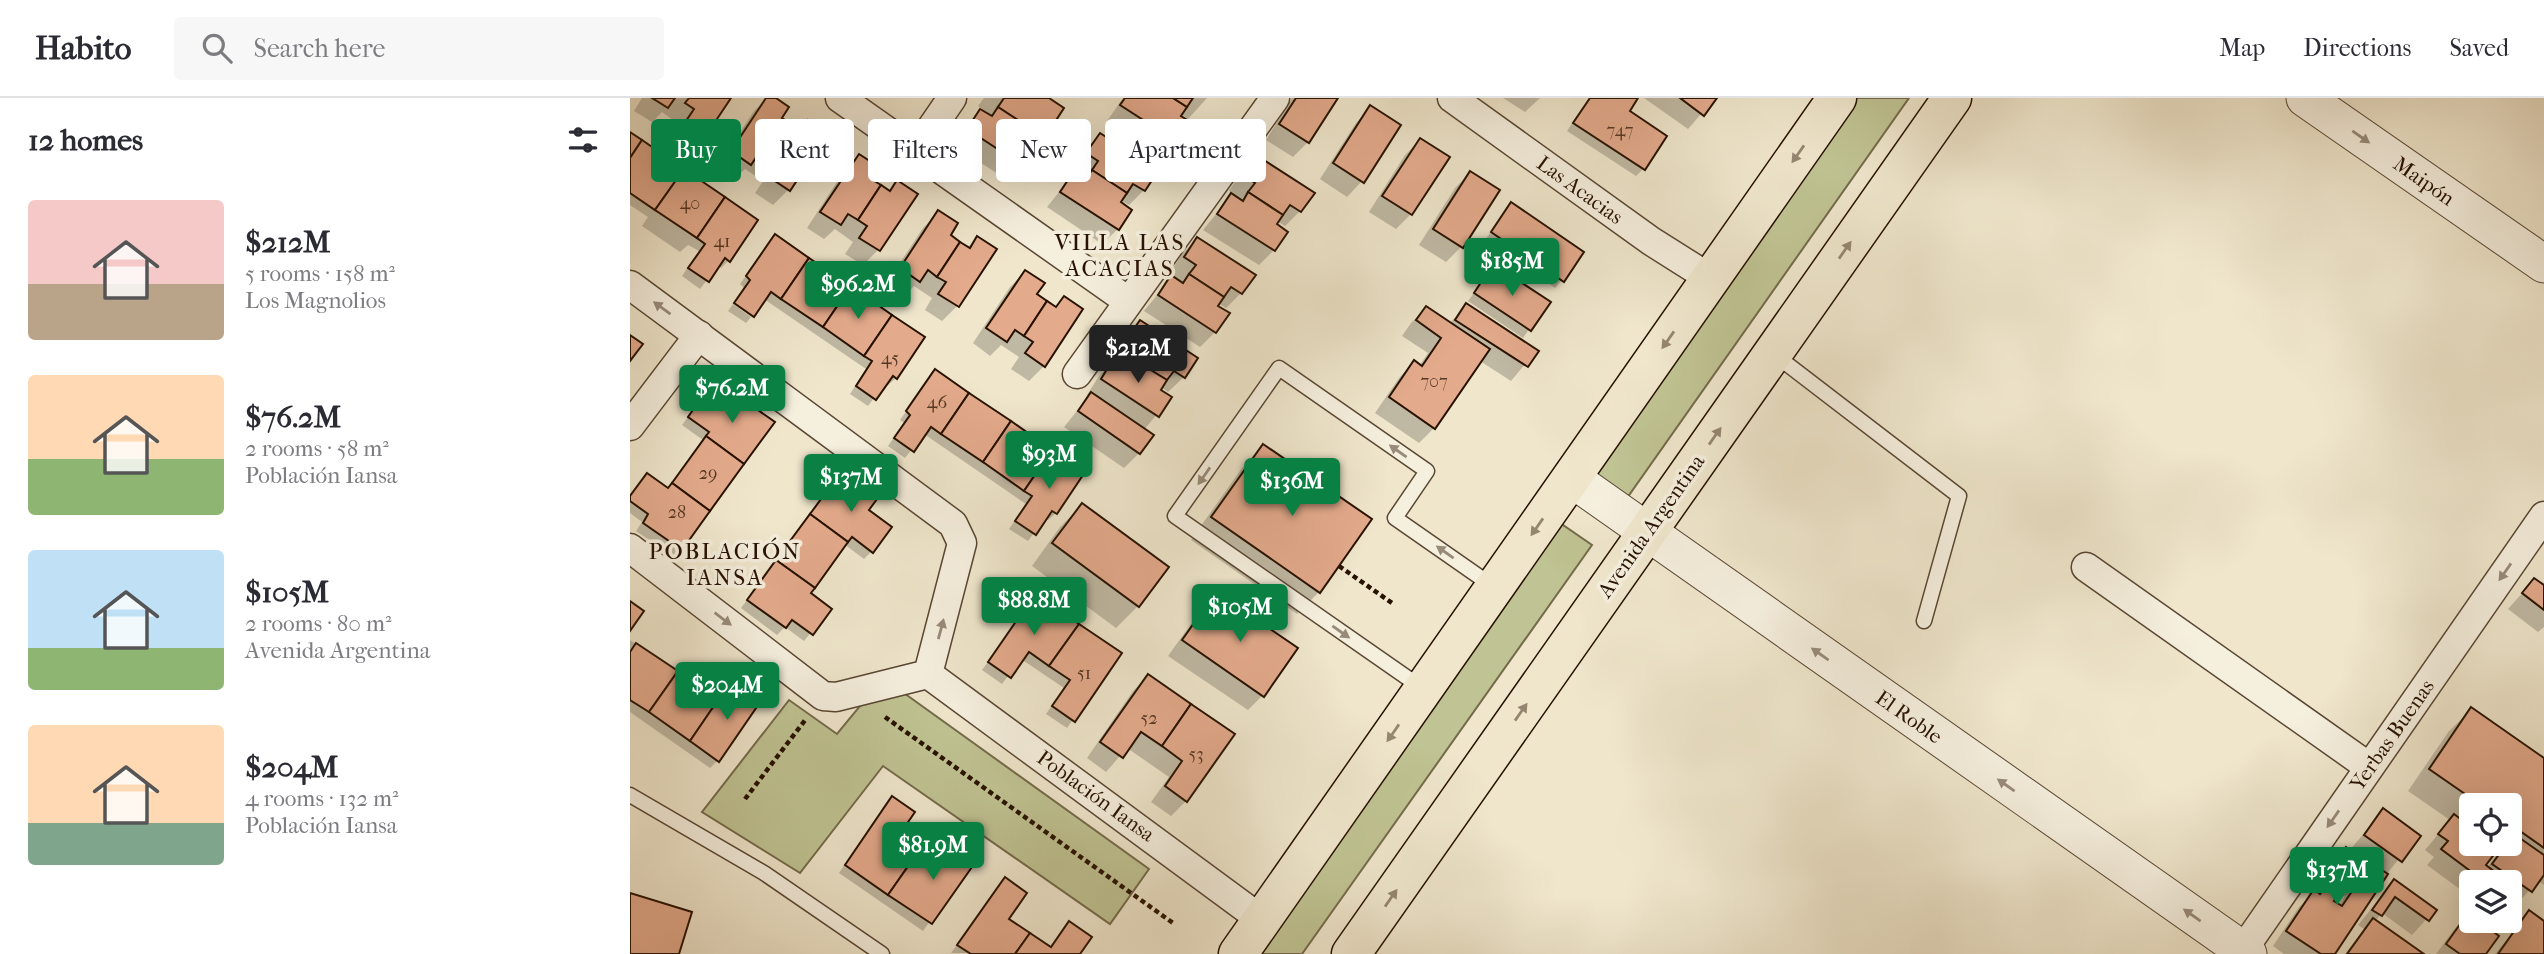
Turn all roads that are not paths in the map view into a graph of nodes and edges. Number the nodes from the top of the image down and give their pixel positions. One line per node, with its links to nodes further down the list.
1 (840, 98): 8 (street)
2 (952, 98): 9 (street)
3 (1275, 98): 14 (street)
4 (1452, 98): 12 (street, Las Acacias)
5 (1837, 98): 12 (main road, one-way to 12)
6 (1952, 98): 16 (main road, Avenida Argentina, one-way to 6)
7 (2305, 98): 11 (street, Maipón, one-way to 11)
8 (869, 119)
9 (938, 119)
10 (958, 182): 14 (street)
11 (2544, 264)
12 (1711, 279): 19 (main road, one-way to 19)
13 (630, 285): 15 (street, one-way to 13)
14 (1128, 301): 17 (street)
15 (699, 335): 18 (street); 26 (street, one-way to 15)
16 (1773, 354): 21 (main road, Avenida Argentina, one-way to 16); 25 (lane)
17 (1077, 374)
18 (630, 426)
19 (1571, 478): 21 (street, El Roble); 24 (main road, one-way to 24)
20 (2544, 516): 28 (street, Yerbas Buenas, one-way to 28)
21 (1647, 532): 31 (street, El Roble, one-way to 21); 34 (main road, Avenida Argentina, one-way to 21)
22 (630, 548): 26 (street, one-way to 26)
23 (2086, 566): 28 (street)
24 (1495, 587): 27 (main road); 27 (lane, one-way to 27)
25 (1924, 621)
26 (928, 674): 30 (street, Población Iansa)
27 (1424, 689): 30 (main road, one-way to 30)
28 (2369, 768): 31 (street, Yerbas Buenas, one-way to 31)
29 (630, 795): 32 (lane)
30 (1262, 920): 33 (main road)
31 (2244, 953)
32 (881, 954)
33 (1238, 954)
34 (1351, 954)

